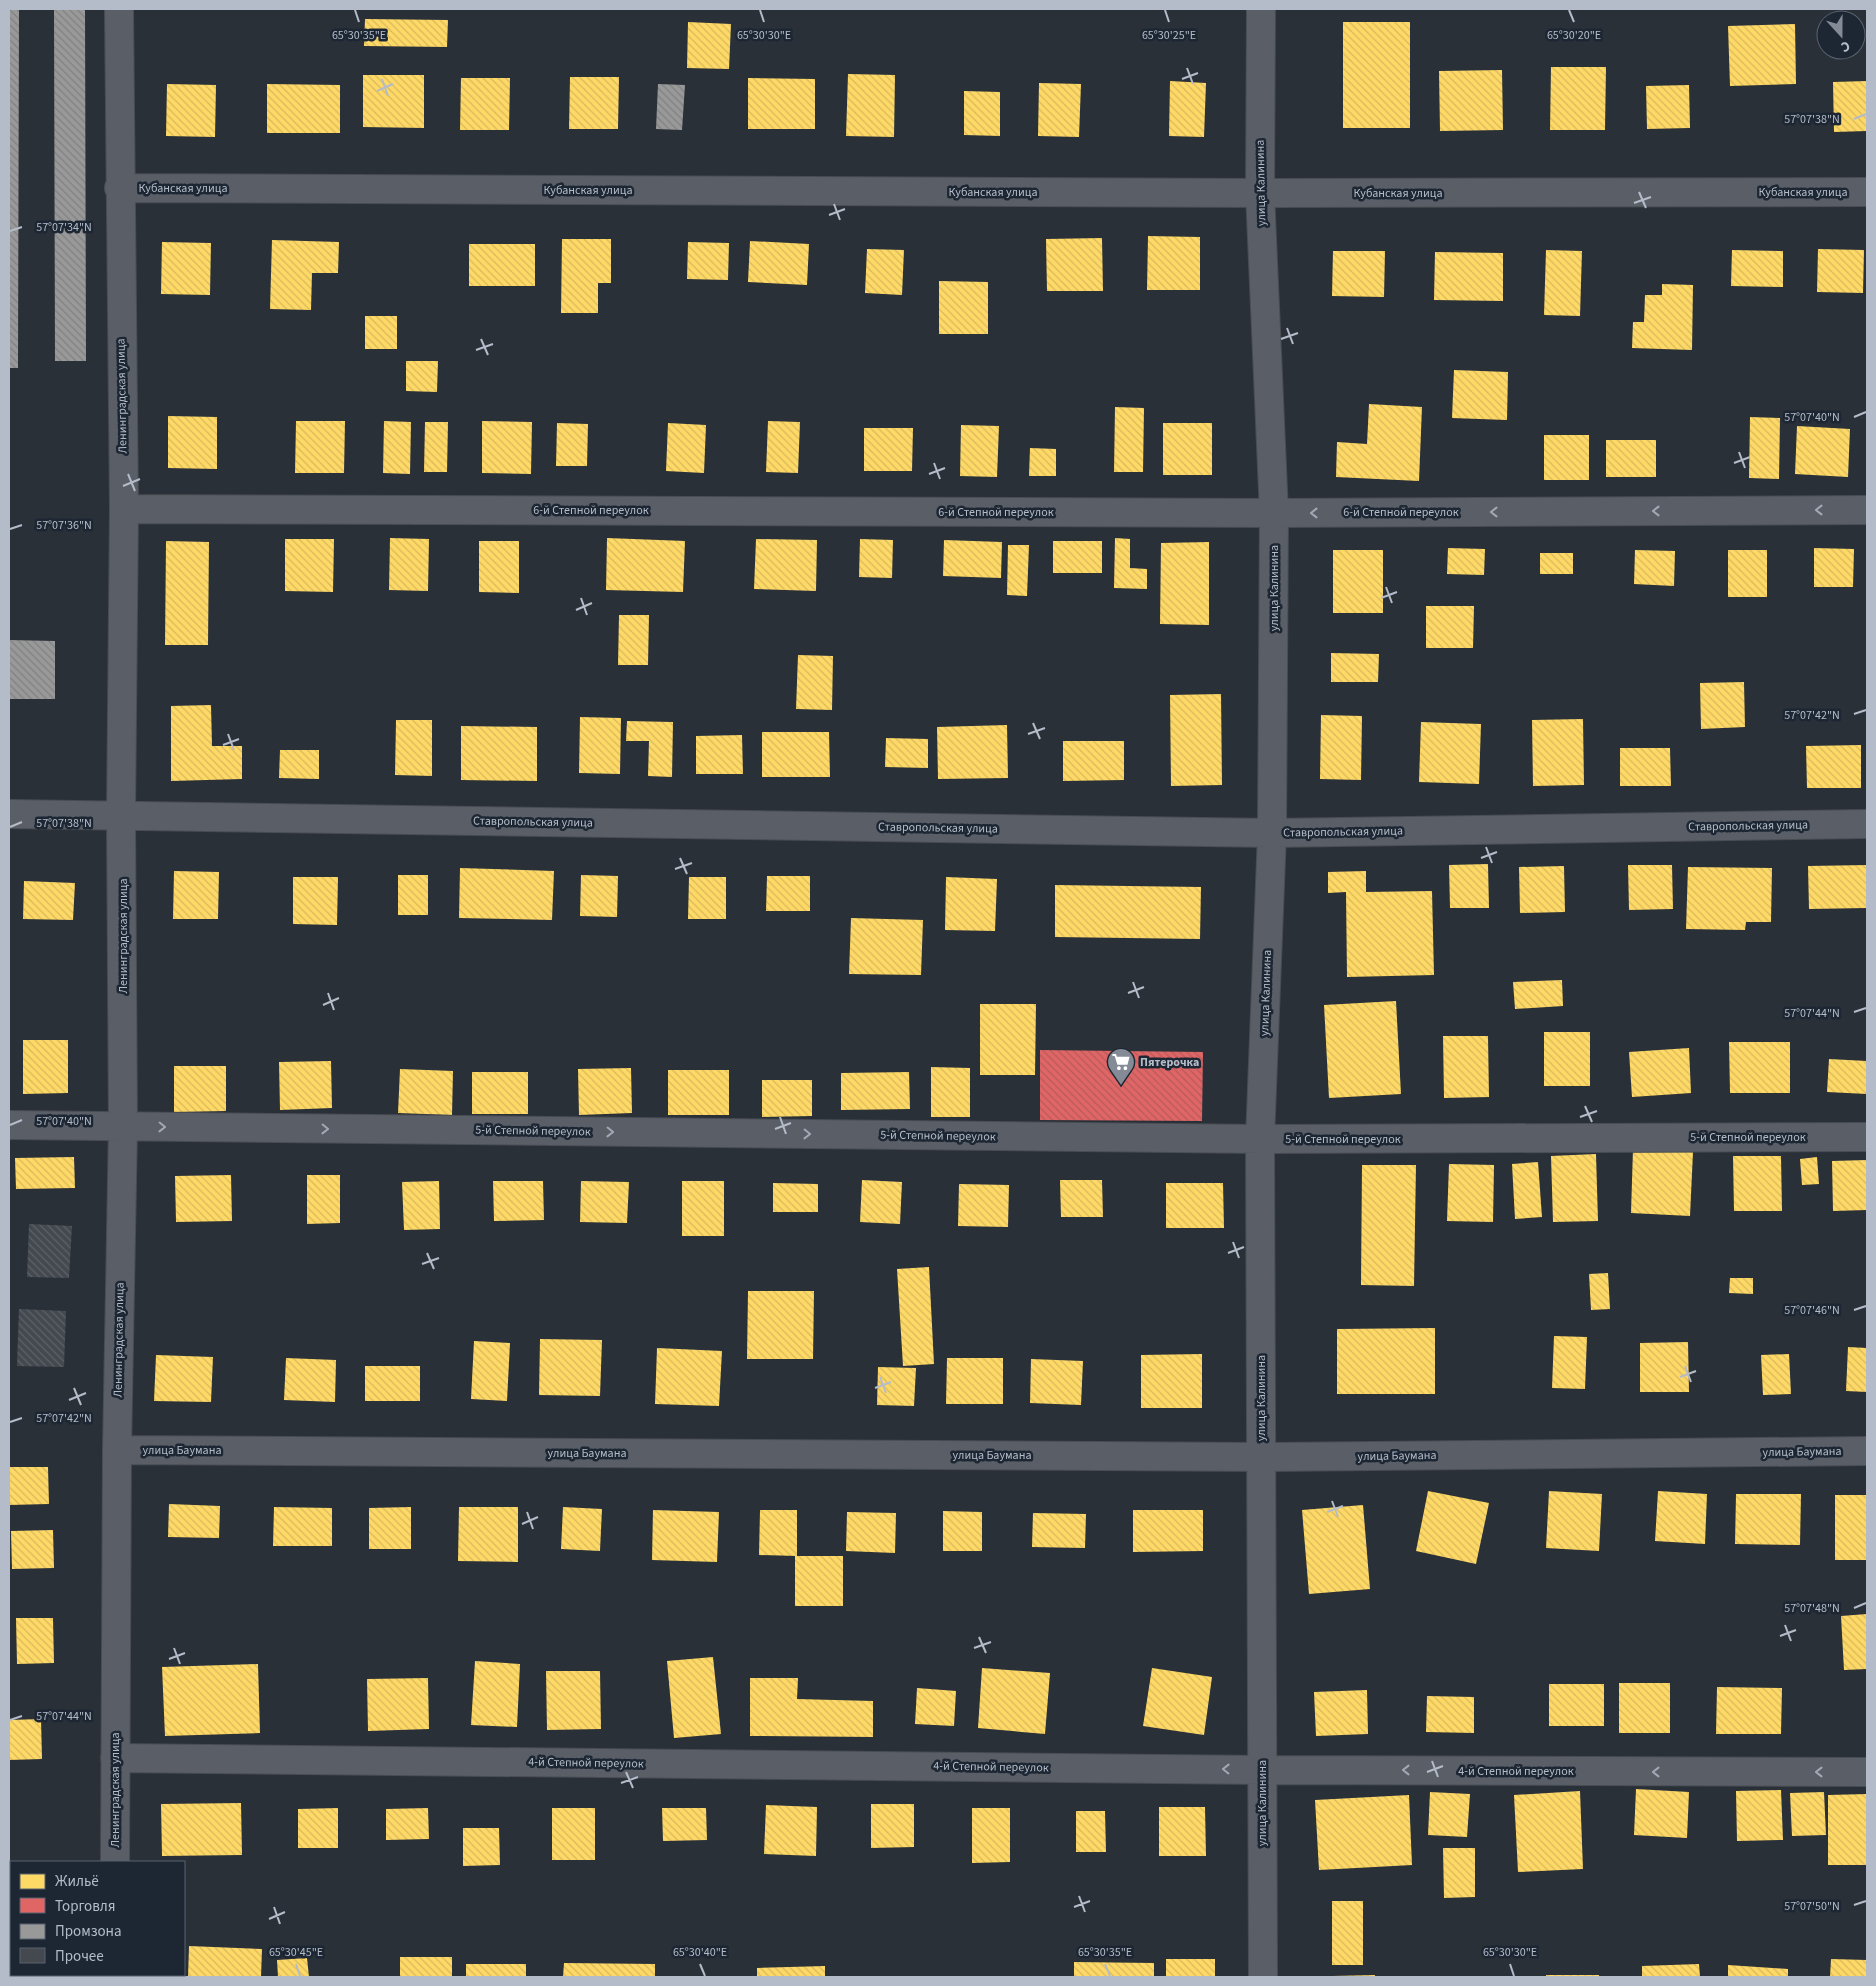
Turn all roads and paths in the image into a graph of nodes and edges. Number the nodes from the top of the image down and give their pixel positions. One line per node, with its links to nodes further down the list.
1 (119, 9): 3 (street, Ленинградская улица)
2 (1261, 9): 5 (street, улица Калинина)
3 (119, 188): 5 (street, Кубанская улица); 6 (street, Ленинградская улица)
4 (1867, 192): 5 (street, Кубанская улица)
5 (1260, 193): 8 (street, улица Калинина)
6 (124, 509): 8 (street, 6-й Степной переулок); 10 (street, Ленинградская улица)
7 (1867, 510): 8 (street, 6-й Степной переулок, one-way to 8)
8 (1274, 513): 12 (street, улица Калинина)
9 (9, 814): 10 (street, Ставропольская улица)
10 (121, 815): 12 (street, Ставропольская улица); 14 (street, Ленинградская улица)
11 (1867, 824): 12 (street, Ставропольская улица)
12 (1272, 833): 16 (street, улица Калинина)
13 (9, 1125): 14 (street, 5-й Степной переулок)
14 (123, 1127): 16 (street, 5-й Степной переулок, one-way to 16); 17 (street, Ленинградская улица)
15 (1867, 1137): 16 (street, 5-й Степной переулок)
16 (1260, 1139): 19 (street, улица Калинина)
17 (117, 1450): 19 (street, улица Баумана); 20 (street, Ленинградская улица)
18 (1867, 1452): 19 (street, улица Баумана)
19 (1261, 1457): 21 (street, улица Калинина)
20 (115, 1758): 21 (street, 4-й Степной переулок, one-way to 20); 23 (street, Ленинградская улица)
21 (1262, 1770): 22 (street, 4-й Степной переулок, one-way to 21); 24 (street, улица Калинина)
22 (1867, 1772)
23 (115, 1861)
24 (1262, 1977)

